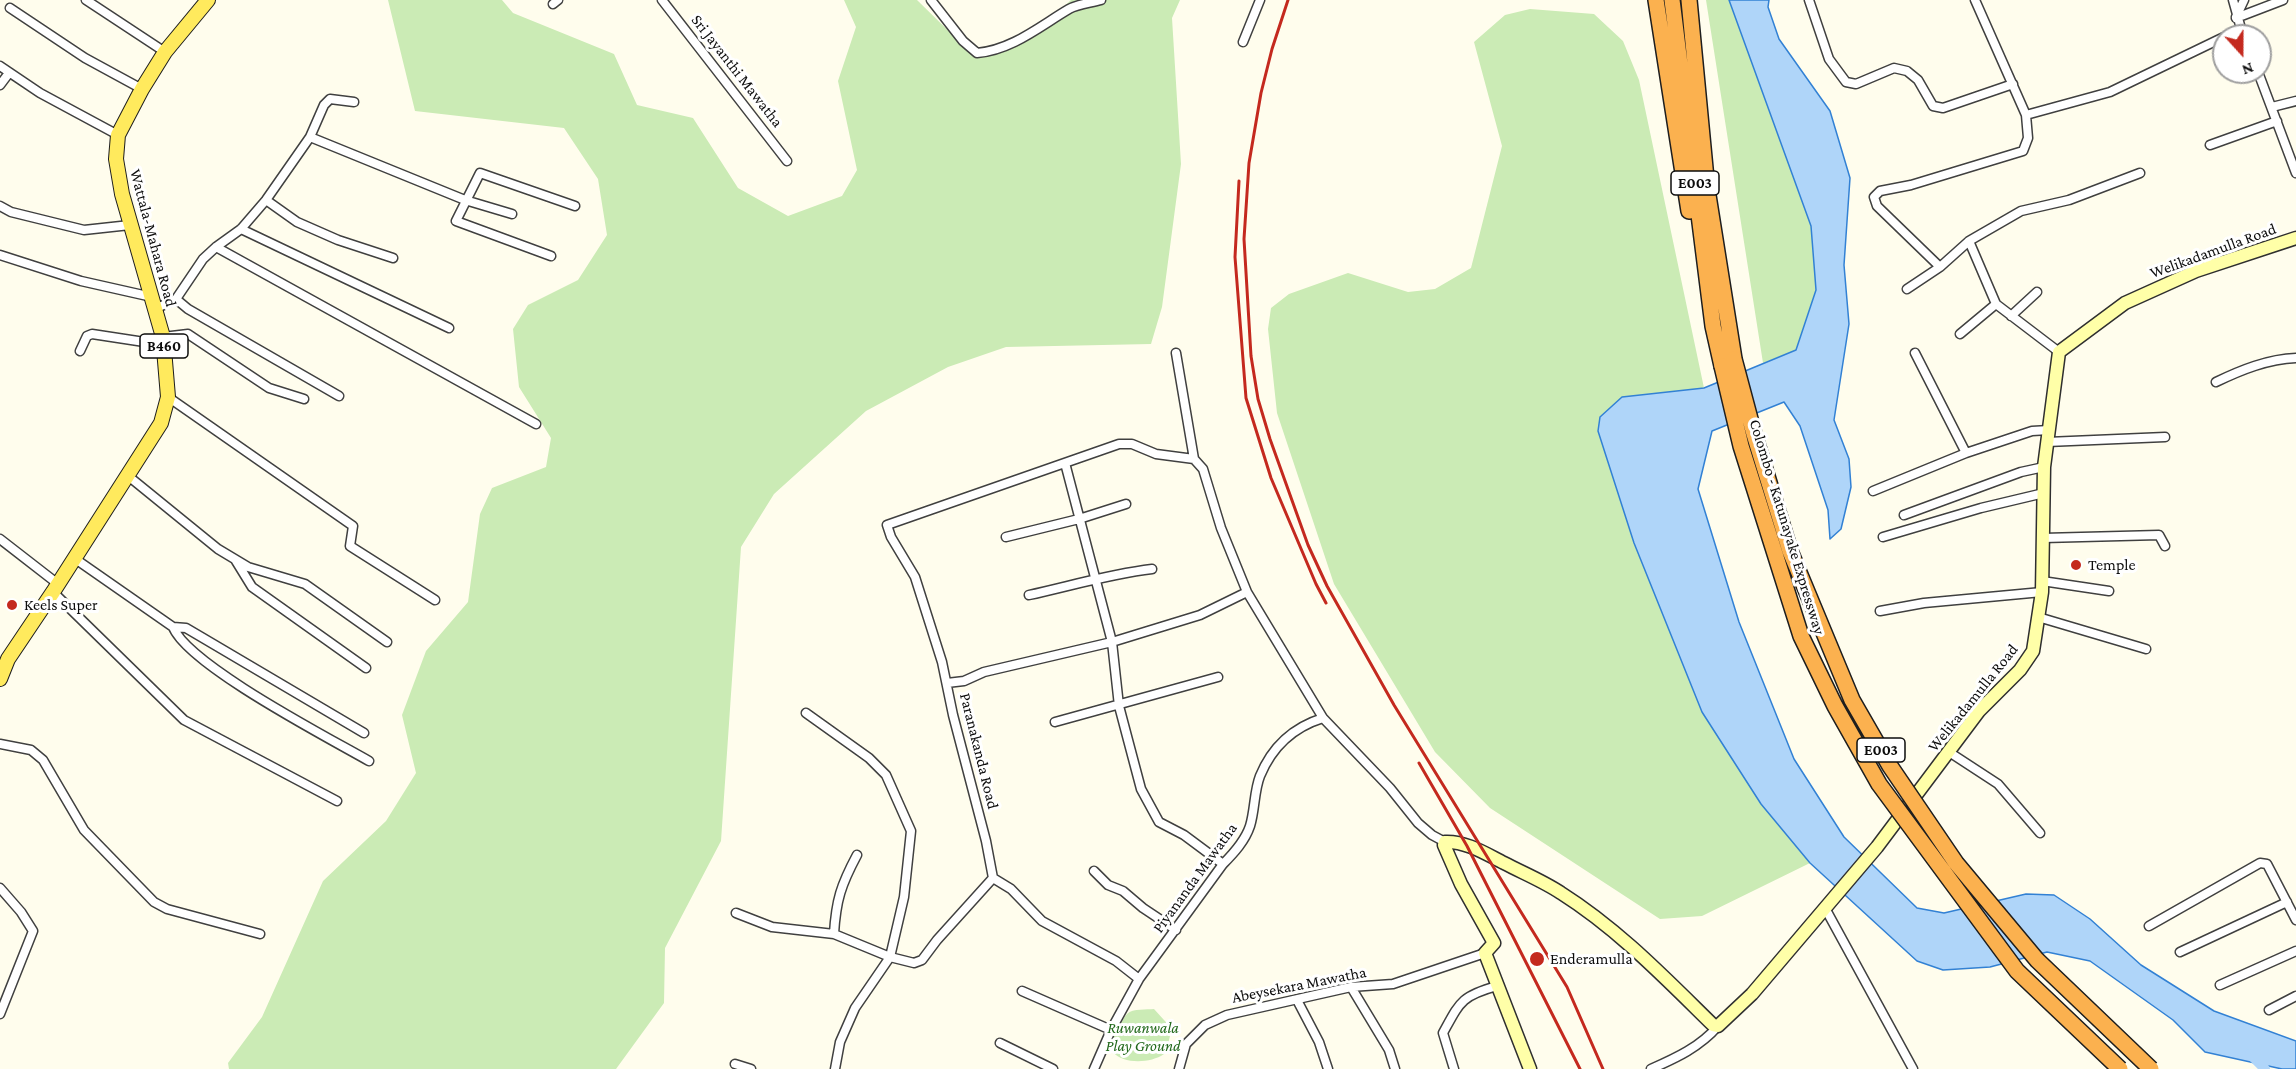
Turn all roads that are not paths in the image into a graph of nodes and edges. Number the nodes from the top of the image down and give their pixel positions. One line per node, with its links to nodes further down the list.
1 (86, 0): 22 (street)
2 (208, 0): 22 (main road, Wattala-Mahara Road / B460)
3 (662, 0): 37 (street, Sri Jayanthi Mawatha)
4 (931, 0): 5 (street)
5 (1101, 0)
6 (1260, 0): 20 (street)
7 (1649, 0): 46 (highway)
8 (1656, 0): 46 (highway)
9 (1664, 0): 55 (highway)
10 (1672, 0): 62 (highway, Colombo - Katunayake Expressway / E003)
11 (1689, 0): 71 (highway, Colombo - Katunayake Expressway / E003)
12 (1809, 0): 26 (street)
13 (1975, 0): 26 (street)
14 (2233, 0): 18 (street)
15 (2244, 0): 18 (street)
16 (2283, 0): 18 (street)
17 (10, 8): 28 (street)
18 (2236, 18): 19 (street)
19 (2239, 24)
20 (1243, 42)
21 (2212, 42): 32 (street)
22 (165, 52): 28 (main road, Wattala-Mahara Road / B460)
23 (0, 66): 24 (street)
24 (9, 73): 25 (street); 34 (street)
25 (0, 84)
26 (2013, 84): 32 (street)
27 (2263, 84): 31 (street)
28 (142, 89): 34 (main road, Wattala-Mahara Road / B460)
29 (2296, 101): 31 (street)
30 (354, 102): 35 (street)
31 (2272, 107): 33 (street)
32 (2026, 115): 54 (street)
33 (2277, 121): 36 (street); 39 (street)
34 (118, 135): 45 (main road, Wattala-Mahara Road / B460)
35 (310, 137): 40 (street); 41 (street)
36 (2210, 146)
37 (788, 161)
38 (2140, 173): 49 (street)
39 (2296, 173)
40 (266, 200): 47 (street); 53 (street)
41 (465, 200): 43 (street); 44 (street); 52 (street)
42 (0, 206): 45 (street)
43 (575, 206)
44 (512, 214)
45 (130, 225): 59 (main road, Wattala-Mahara Road / B460)
46 (1692, 228): 55 (highway)
47 (241, 229): 50 (street); 63 (street)
48 (2296, 238): 67 (street, Welikadamulla Road)
49 (1969, 241): 54 (street); 60 (street)
50 (216, 247): 58 (street); 76 (street)
51 (0, 255): 59 (street)
52 (551, 256)
53 (393, 258)
54 (1940, 267): 56 (street)
55 (1704, 281): 62 (highway)
56 (1908, 289)
57 (2037, 292): 61 (street)
58 (176, 299): 59 (street); 73 (street)
59 (154, 303): 65 (main road, Wattala-Mahara Road / B460)
60 (1996, 304): 61 (street); 64 (street)
61 (2011, 316): 67 (street)
62 (1713, 326): 71 (highway, Colombo - Katunayake Expressway / E003)
63 (449, 328)
64 (1960, 334)
65 (163, 341): 66 (street); 74 (main road, Wattala-Mahara Road / B460); 75 (street)
66 (80, 351)
67 (2059, 352): 77 (street, Welikadamulla Road)
68 (1176, 353): 80 (street)
69 (1915, 353): 79 (street)
70 (2296, 358): 72 (street)
71 (1728, 362): 166 (highway, Colombo - Katunayake Expressway / E003, bridge); 167 (highway, Colombo - Katunayake Expressway / E003, bridge)
72 (2216, 382)
73 (339, 396)
74 (168, 397): 83 (main road, Wattala-Mahara Road / B460); 103 (street)
75 (304, 399)
76 (536, 424)
77 (2048, 436): 78 (street); 79 (street); 82 (street, Welikadamulla Road)
78 (2165, 437)
79 (1966, 453): 84 (street)
80 (1194, 459): 81 (street); 101 (street)
81 (1065, 463): 88 (street); 113 (street, Paranakanda Road)
82 (2044, 467): 85 (street, Welikadamulla Road); 87 (street)
83 (127, 475): 94 (main road, Wattala-Mahara Road / B460); 95 (street)
84 (1873, 491)
85 (2044, 493): 90 (street); 91 (street, Welikadamulla Road)
86 (1126, 504): 88 (street)
87 (1904, 515)
88 (1079, 519): 89 (street); 97 (street)
89 (1006, 537)
90 (1883, 537)
91 (2043, 538): 93 (street); 98 (street, Welikadamulla Road)
92 (0, 539): 99 (street)
93 (2165, 546)
94 (74, 558): 99 (main road, Wattala-Mahara Road / B460); 106 (street)
95 (235, 559): 107 (street); 110 (street)
96 (1152, 569): 97 (street)
97 (1095, 581): 102 (street); 108 (street)
98 (2042, 586): 100 (street); 104 (street); 105 (street, Welikadamulla Road)
99 (56, 588): 112 (main road, Wattala-Mahara Road / B460); 122 (street)
100 (2109, 591)
101 (1247, 592): 108 (street); 116 (street)
102 (1029, 595)
103 (435, 600)
104 (1880, 611)
105 (2038, 617): 109 (street); 120 (street, Welikadamulla Road)
106 (173, 627): 118 (street); 121 (street)
107 (387, 642)
108 (1112, 642): 113 (street); 114 (street)
109 (2146, 649)
110 (366, 668)
111 (1218, 677): 114 (street)
112 (0, 679)
113 (947, 683): 128 (street, Paranakanda Road)
114 (1119, 706): 117 (street); 126 (street)
115 (806, 713): 141 (street)
116 (1323, 718): 124 (street); 126 (street, Piyananda Mawatha)
117 (1055, 722)
118 (364, 733)
119 (0, 744): 136 (street)
120 (1949, 752): 123 (street); 131 (street, Welikadamulla Road)
121 (369, 761)
122 (337, 801)
123 (2040, 834)
124 (1445, 842): 140 (street); 151 (street)
125 (856, 855): 137 (street)
126 (1223, 864): 135 (street, Piyananda Mawatha)
127 (1094, 871): 135 (street)
128 (993, 878): 141 (street); 142 (street)
129 (0, 888): 150 (street)
130 (2287, 902): 133 (street); 134 (street); 139 (street)
131 (1825, 908): 151 (street, Welikadamulla Road); 165 (street)
132 (736, 913): 137 (street)
133 (2296, 920)
134 (2149, 926)
135 (1176, 930): 142 (street, Piyananda Mawatha)
136 (260, 934)
137 (834, 934): 141 (street)
138 (2296, 951): 143 (street)
139 (2180, 952)
140 (1485, 953): 144 (street); 145 (street, Abeysekara Mawatha)
141 (890, 957): 156 (street)
142 (1139, 980): 152 (street, Piyananda Mawatha)
143 (2220, 985)
144 (1497, 986): 162 (street); 163 (street)
145 (1351, 987): 148 (street, Abeysekara Mawatha); 161 (street)
146 (1022, 991): 152 (street)
147 (2296, 996): 149 (street)
148 (1297, 1000): 159 (street, Abeysekara Mawatha); 160 (street)
149 (2269, 1010)
150 (0, 1014)
151 (1718, 1026): 164 (street, Welikadamulla Road)
152 (1110, 1030): 158 (street, Piyananda Mawatha)
153 (1000, 1043): 157 (street)
154 (735, 1064): 155 (street)
155 (751, 1069)
156 (835, 1069)
157 (1053, 1069)
158 (1094, 1069)
159 (1179, 1069)
160 (1328, 1069)
161 (1395, 1069)
162 (1454, 1069)
163 (1530, 1069)
164 (1652, 1069)
165 (1913, 1069)
166 (2120, 1069)
167 (2151, 1069)

